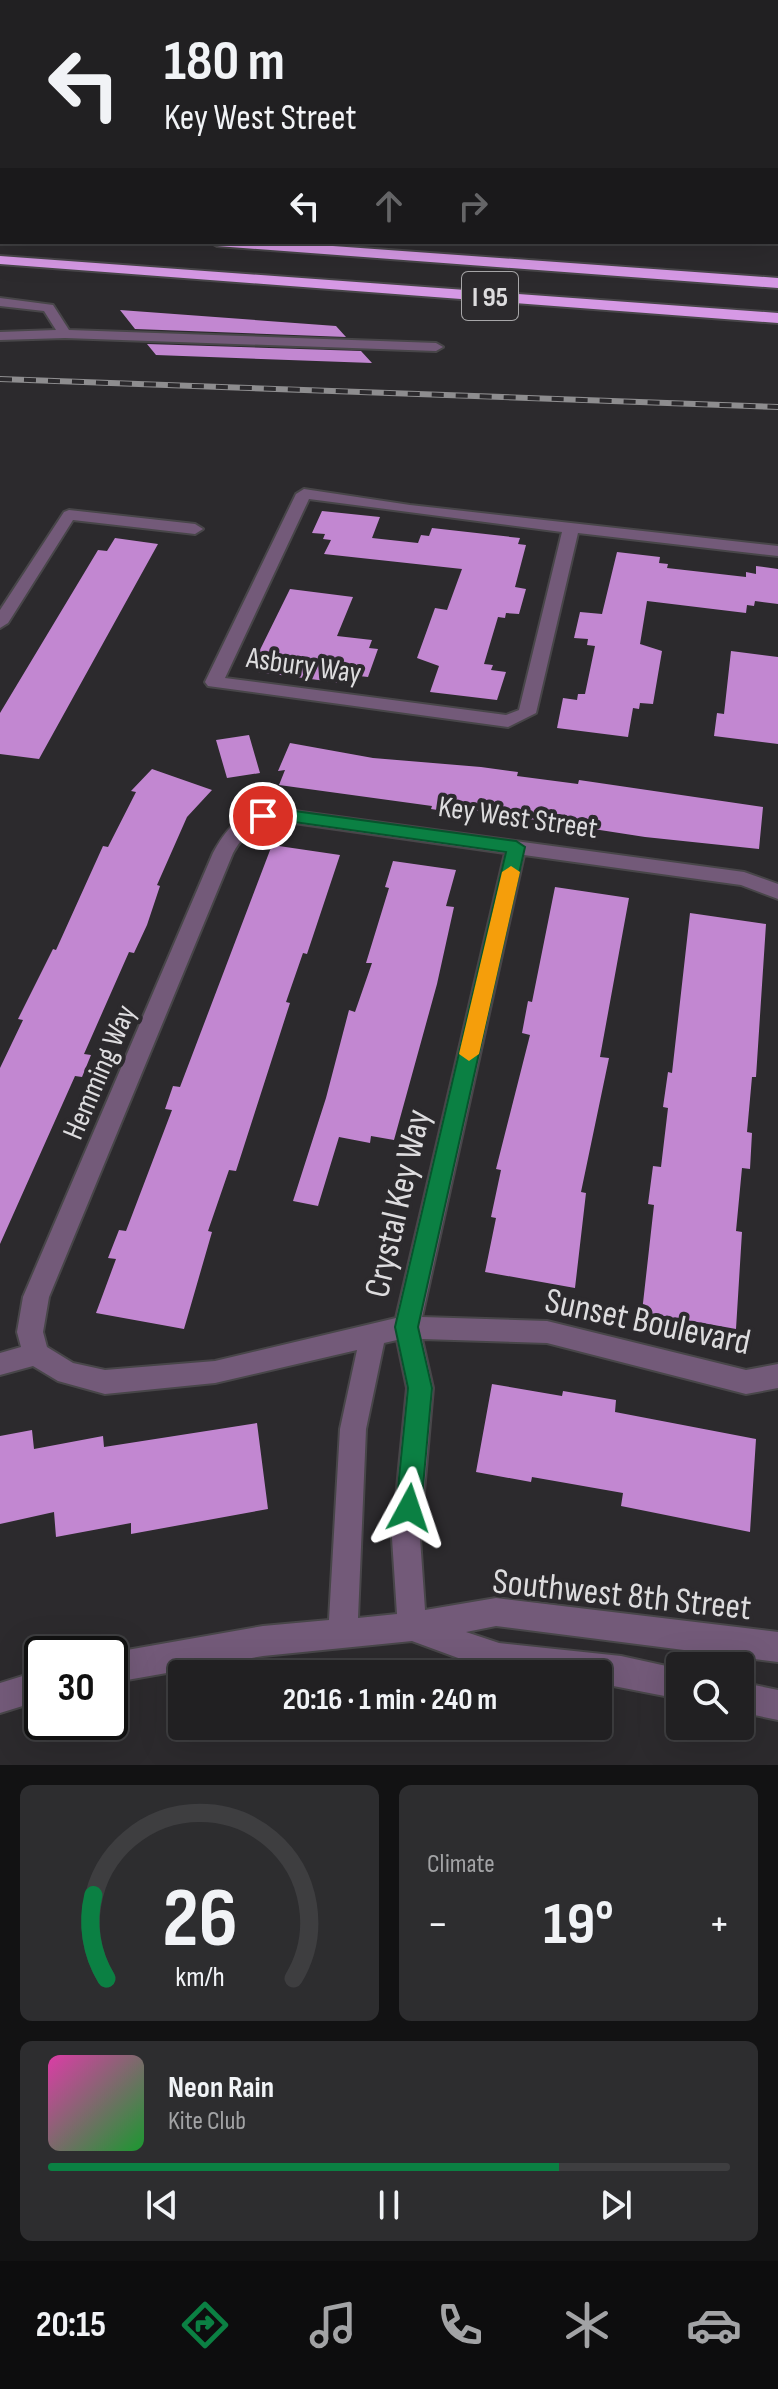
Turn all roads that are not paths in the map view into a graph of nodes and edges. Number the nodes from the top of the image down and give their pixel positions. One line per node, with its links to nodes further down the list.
1 (244, 244): 5 (highway, I 95)
2 (0, 260): 4 (highway, I 95)
3 (0, 275): 4 (highway)
4 (202, 275): 7 (highway, I 95)
5 (778, 283)
6 (0, 302): 8 (street)
7 (778, 318)
8 (65, 334): 9 (street); 10 (street)
9 (0, 336)
10 (436, 347)
11 (195, 529): 14 (street)
12 (571, 529): 12 (street, Asbury Way); 13 (street, Asbury Way)
13 (778, 551)
14 (0, 623)
15 (247, 821): 16 (street, Key West Street); 20 (street, Hemming Way)
16 (516, 847): 17 (street, Key West Street); 18 (street, Crystal Key Way)
17 (778, 892)
18 (407, 1327): 19 (street, Sunset Boulevard); 22 (street, Sunset Boulevard); 23 (street, Crystal Key Way)
19 (373, 1335): 20 (street, Sunset Boulevard); 24 (street, Crystal Key Way)
20 (36, 1354): 21 (street)
21 (0, 1364)
22 (777, 1376)
23 (412, 1627): 24 (street, Southwest 8th Street); 25 (street, Southwest 8th Street); 27 (street, Southwest 8th Street)
24 (343, 1632): 26 (street, Southwest 8th Street)
25 (778, 1647)
26 (128, 1664)
27 (666, 1681)
28 (24, 1691): 29 (street)
29 (0, 1698)
30 (754, 1700): 31 (street)
31 (778, 1705)

